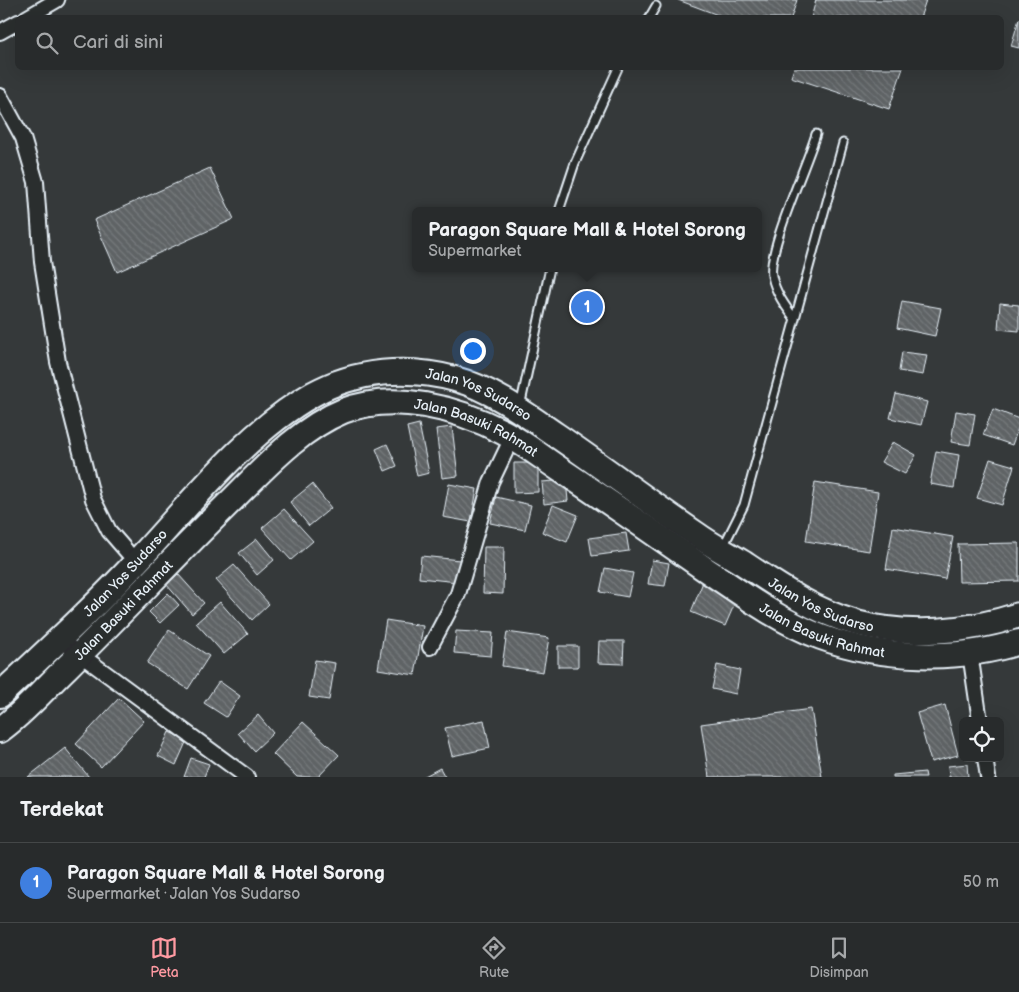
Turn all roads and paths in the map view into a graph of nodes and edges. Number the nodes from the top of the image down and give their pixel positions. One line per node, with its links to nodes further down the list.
1 (57, 0): 3 (street)
2 (656, 6): 4 (lane)
3 (31, 15)
4 (651, 15)
5 (15, 24): 6 (street)
6 (0, 32)
7 (617, 70): 11 (lane)
8 (0, 96): 17 (street)
9 (816, 134): 13 (lane)
10 (843, 143): 13 (lane)
11 (560, 207)
12 (549, 272): 14 (lane)
13 (795, 319): 16 (lane)
14 (519, 410): 16 (highway, Jalan Yos Sudarso); 17 (highway, Jalan Yos Sudarso)
15 (512, 438): 21 (street); 22 (highway, Jalan Basuki Rahmat); 23 (highway, Jalan Basuki Rahmat)
16 (721, 550): 18 (highway, Jalan Yos Sudarso)
17 (136, 562): 19 (highway, Jalan Yos Sudarso)
18 (1019, 615)
19 (59, 639): 23 (street); 24 (highway, Jalan Yos Sudarso)
20 (1019, 642): 22 (highway, Jalan Basuki Rahmat)
21 (430, 647)
22 (970, 653): 25 (street)
23 (79, 655): 26 (highway, Jalan Basuki Rahmat); 28 (street)
24 (0, 694)
25 (979, 717)
26 (0, 730)
27 (986, 762): 29 (street)
28 (247, 777)
29 (988, 777)

